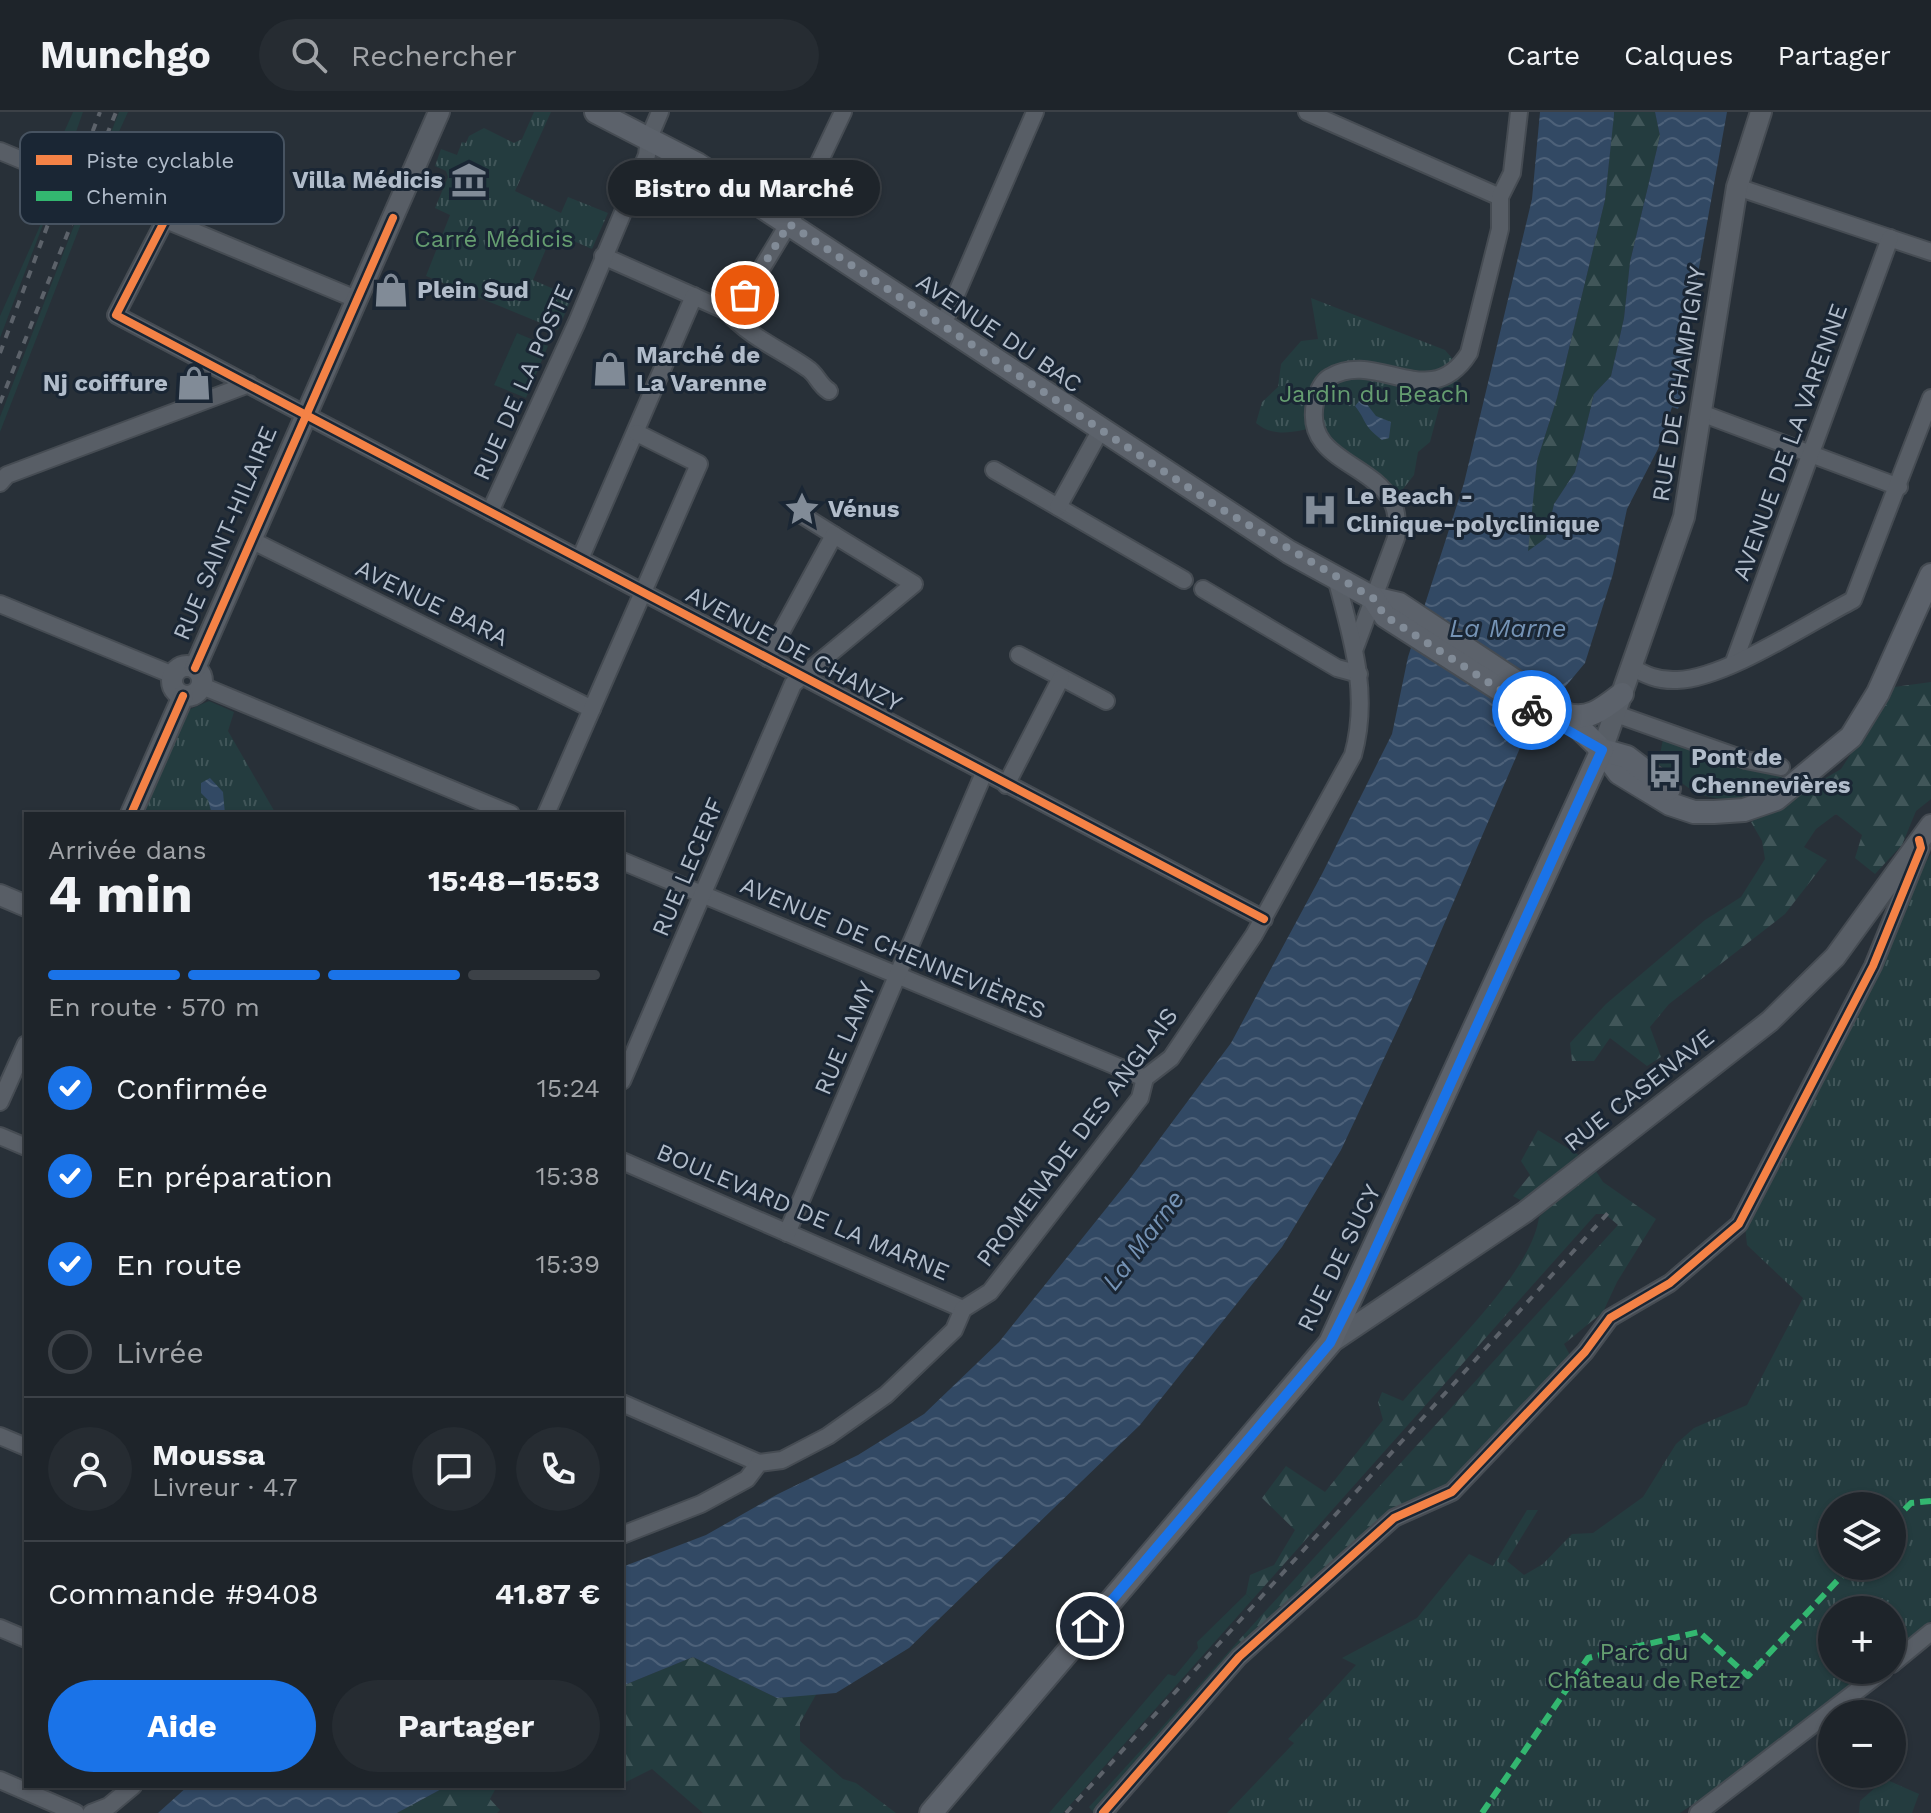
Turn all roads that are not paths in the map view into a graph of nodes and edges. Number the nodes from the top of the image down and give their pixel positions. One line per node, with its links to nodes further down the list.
1 (439, 112): 21 (street, RUE SAINT-HILAIRE)
2 (596, 112): 9 (main road, AVENUE DU BAC)
3 (660, 112): 9 (street, RUE DE LA POSTE)
4 (843, 112): 16 (street)
5 (1035, 112): 23 (street)
6 (1307, 112): 13 (street)
7 (1519, 112): 13 (street)
8 (1761, 112): 12 (street, RUE DE CHAMPIGNY)
9 (649, 138): 16 (main road, AVENUE DU BAC); 19 (street, RUE DE LA POSTE)
10 (0, 151): 11 (street)
11 (20, 159)
12 (1737, 187): 17 (street); 27 (street, RUE DE CHAMPIGNY)
13 (1500, 197): 46 (street, PROMENADE DES ANGLAIS)
14 (163, 224): 24 (street, AVENUE DE CHANZY)
15 (175, 224): 21 (street)
16 (789, 224): 22 (street); 23 (main road, AVENUE DU BAC)
17 (1890, 238): 18 (street); 31 (street, AVENUE DE LA VARENNE)
18 (1931, 252)
19 (603, 256): 20 (street); 36 (street, RUE DE LA POSTE)
20 (694, 296): 22 (street); 30 (street)
21 (356, 299): 28 (street, RUE SAINT-HILAIRE)
22 (727, 311): 25 (street)
23 (942, 327): 29 (main road, AVENUE DU BAC)
24 (249, 384): 28 (street, AVENUE DE CHANZY); 33 (street)
25 (829, 391)
26 (1931, 398): 34 (street)
27 (1701, 413): 31 (street); 52 (street, RUE DE CHAMPIGNY)
28 (306, 414): 36 (street, AVENUE DE CHANZY); 39 (street, RUE SAINT-HILAIRE)
29 (1100, 431): 35 (street); 42 (main road, AVENUE DU BAC)
30 (637, 433): 40 (street); 45 (street)
31 (1810, 455): 34 (street); 51 (street, AVENUE DE LA VARENNE)
32 (994, 470): 35 (street)
33 (0, 483)
34 (1899, 487): 51 (street)
35 (1058, 507): 43 (street)
36 (490, 512): 40 (street, AVENUE DE CHANZY)
37 (802, 515): 38 (street)
38 (834, 535): 50 (street); 55 (street)
39 (251, 540): 56 (street, RUE SAINT-HILAIRE); 61 (street, AVENUE BARA)
40 (580, 559): 45 (street, AVENUE DE CHANZY)
41 (1931, 575): 63 (main road)
42 (1336, 578): 46 (main road, AVENUE DU BAC); 48 (street, PROMENADE DES ANGLAIS)
43 (1184, 580)
44 (1203, 589): 53 (street)
45 (642, 592): 50 (street, AVENUE DE CHANZY); 61 (street)
46 (1373, 598): 48 (street, PROMENADE DES ANGLAIS); 62 (main road, AVENUE DU BAC)
47 (0, 604): 54 (street)
48 (1355, 648): 53 (street, PROMENADE DES ANGLAIS)
49 (1019, 655): 57 (street)
50 (767, 658): 55 (street, AVENUE DE CHANZY)
51 (1734, 662): 52 (street)
52 (1630, 666): 60 (street, RUE DE CHAMPIGNY)
53 (1359, 674): 75 (street, PROMENADE DES ANGLAIS)
54 (173, 675): 56 (street); 58 (street)
55 (802, 675): 65 (street, AVENUE DE CHANZY); 73 (street, RUE LECERF)
56 (198, 677): 58 (street); 68 (street)
57 (1061, 678): 59 (street); 66 (street)
58 (183, 696): 67 (street)
59 (1106, 701)
60 (1619, 704): 62 (main road); 63 (street, RUE DE CHAMPIGNY); 64 (street)
61 (592, 709): 69 (street)
62 (1562, 721): 63 (main road)
63 (1602, 750): 86 (main road, RUE DE SUCY)
64 (1781, 767)
65 (984, 773): 66 (street, AVENUE DE CHANZY); 76 (street, RUE LAMY)
66 (1006, 785): 75 (street, AVENUE DE CHANZY)
67 (132, 812)
68 (506, 812)
69 (547, 812)
70 (1925, 832): 86 (street, RUE CASENAVE); 102 (street)
71 (624, 862): 73 (street, AVENUE DE CHENNEVIÈRES)
72 (0, 895): 74 (street)
73 (702, 895): 76 (street, AVENUE DE CHENNEVIÈRES); 78 (street, RUE LECERF)
74 (24, 905)
75 (1264, 919): 79 (street, PROMENADE DES ANGLAIS)
76 (898, 976): 79 (street, AVENUE DE CHENNEVIÈRES); 84 (street, RUE LAMY)
77 (24, 1048): 80 (street)
78 (624, 1076)
79 (1145, 1078): 85 (street, PROMENADE DES ANGLAIS)
80 (0, 1102)
81 (0, 1136): 82 (street)
82 (24, 1146)
83 (624, 1162): 84 (street, BOULEVARD DE LA MARNE)
84 (787, 1233): 85 (street, BOULEVARD DE LA MARNE)
85 (963, 1309): 90 (street, PROMENADE DES ANGLAIS)
86 (1330, 1343): 101 (main road, RUE DE SUCY)
87 (624, 1404): 90 (street)
88 (0, 1436): 89 (street)
89 (24, 1446)
90 (759, 1463): 91 (street, PROMENADE DES ANGLAIS)
91 (624, 1534)
92 (0, 1628): 94 (street)
93 (1931, 1632): 95 (street)
94 (24, 1638)
95 (1906, 1653)
96 (1866, 1684): 103 (street)
97 (0, 1780): 99 (street)
98 (131, 1788): 100 (street)
99 (76, 1813)
100 (91, 1813)
101 (931, 1813)
102 (1103, 1813)
103 (1698, 1813)

